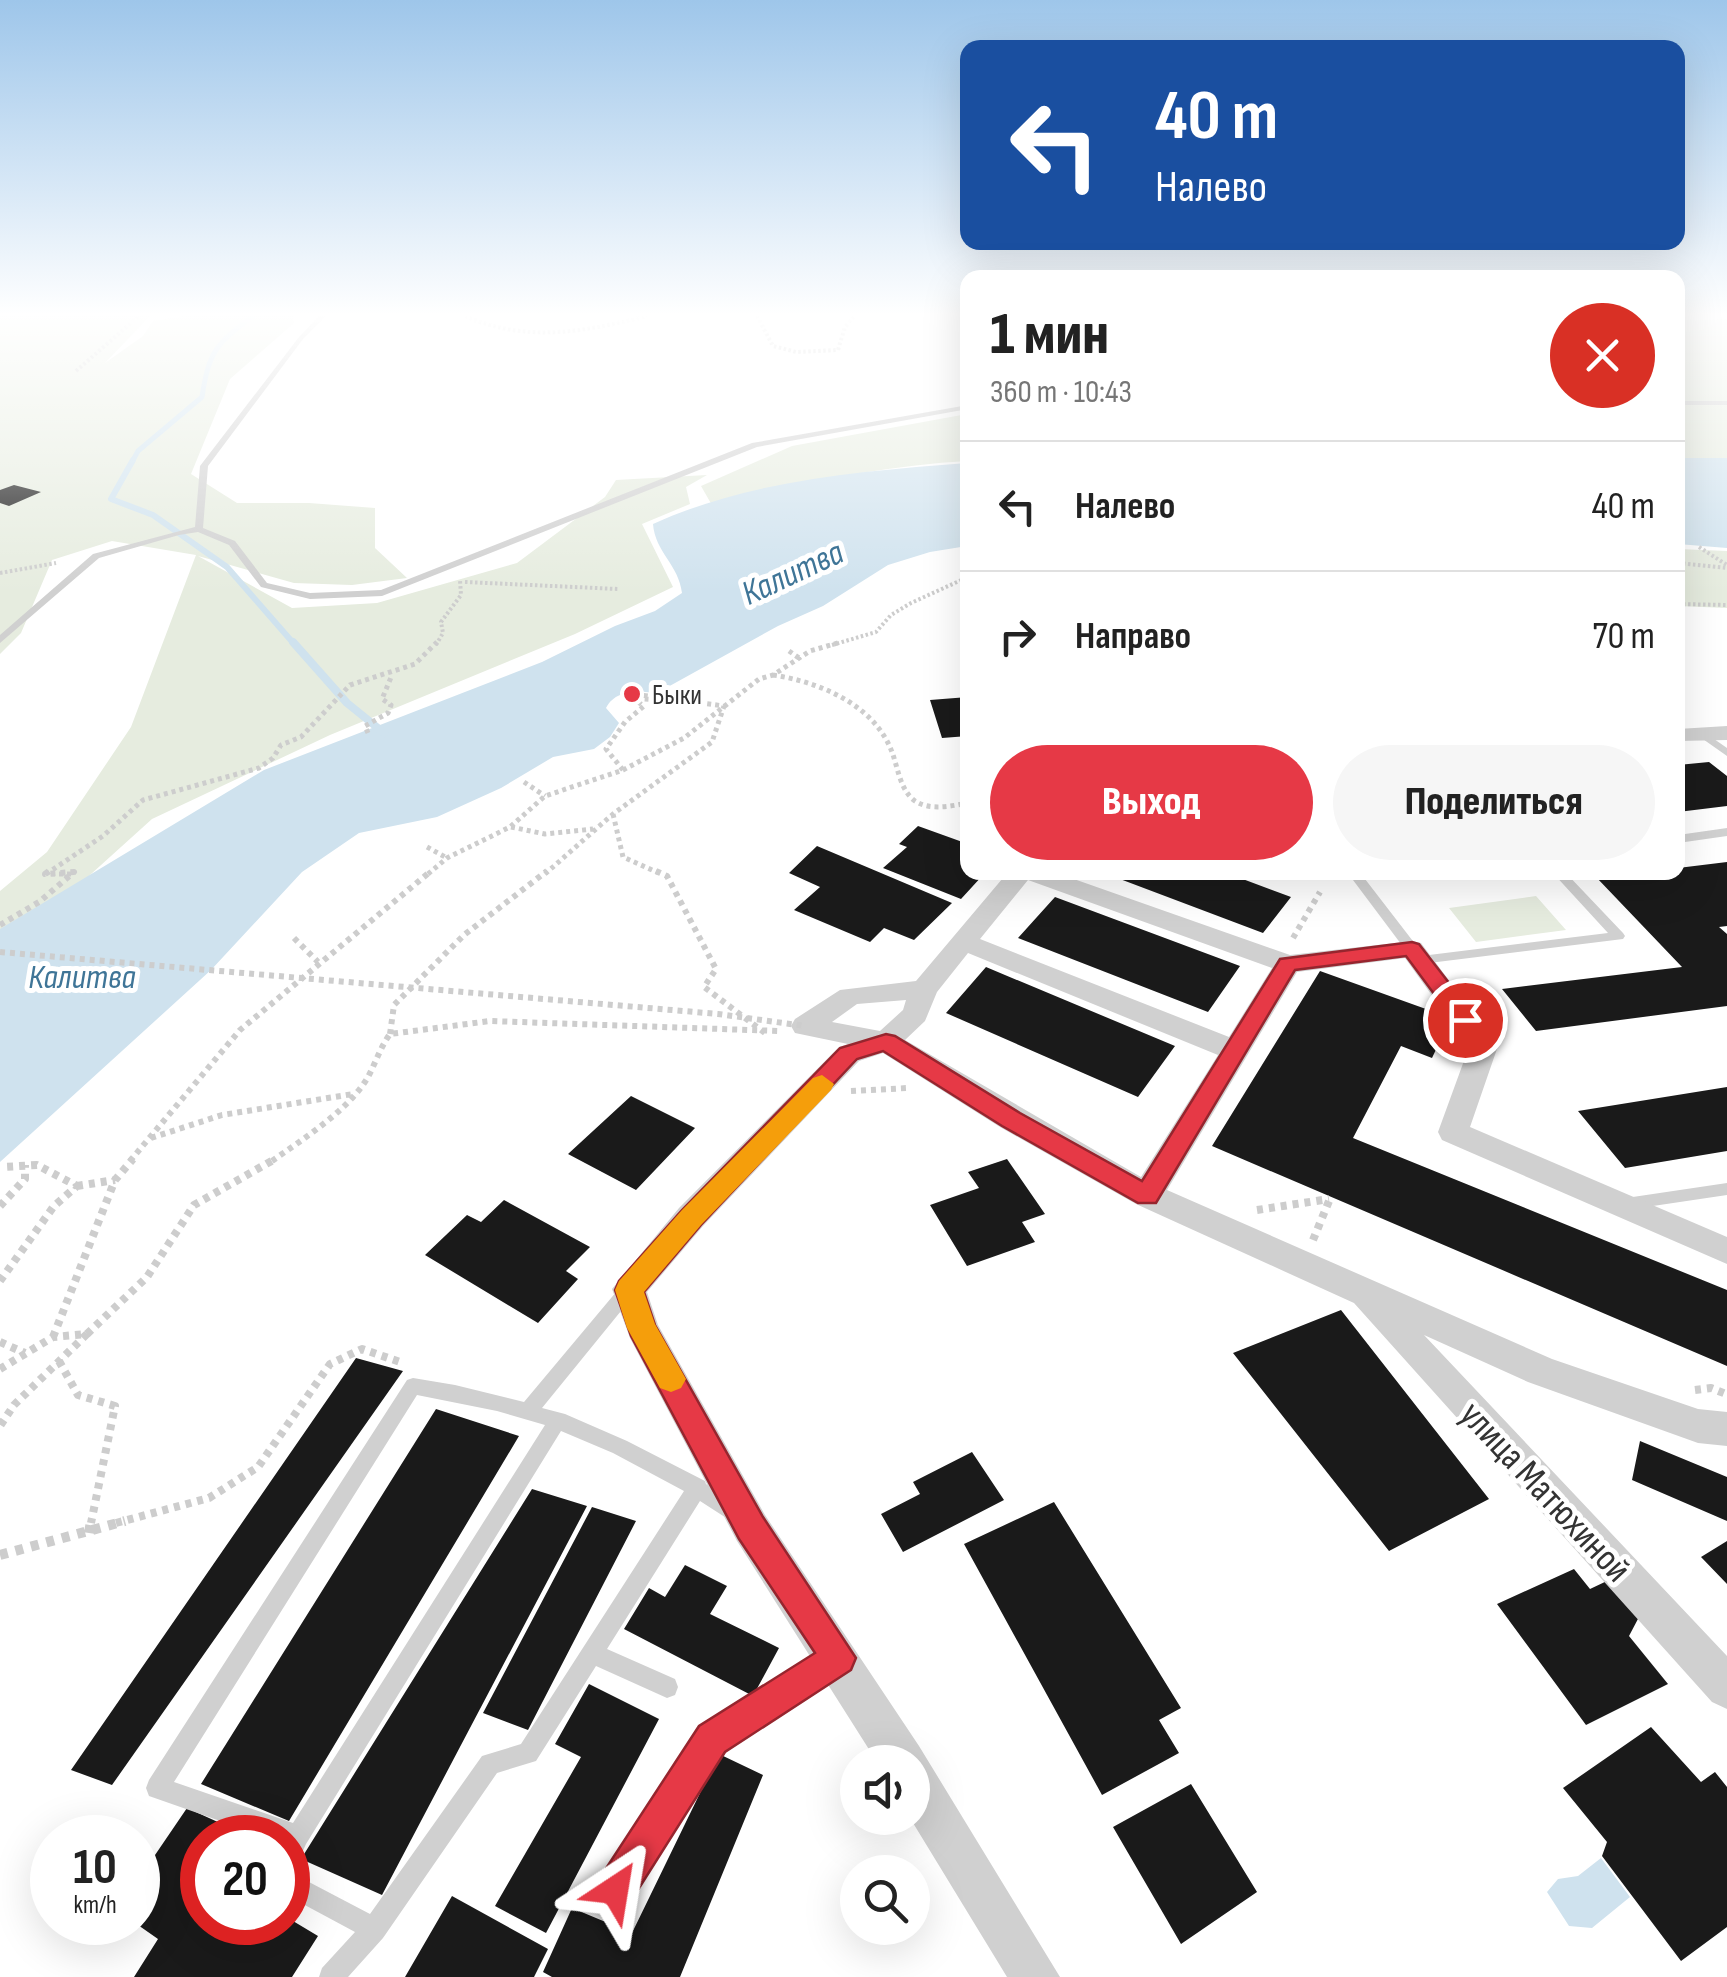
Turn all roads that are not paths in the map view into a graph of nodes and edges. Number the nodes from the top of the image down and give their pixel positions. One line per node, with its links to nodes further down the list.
1 (247, 408): 3 (lane)
2 (960, 408): 3 (lane)
3 (199, 529): 4 (lane)
4 (0, 640)
5 (1716, 734): 6 (street); 7 (lane)
6 (1685, 736)
7 (1727, 753)
8 (1727, 832): 9 (lane)
9 (1685, 837)
10 (1019, 880): 14 (street)
11 (1049, 880): 16 (street)
12 (1360, 880): 15 (lane)
13 (1566, 880): 15 (lane)
14 (964, 942): 17 (street); 19 (street)
15 (1416, 954): 16 (street); 22 (street)
16 (1284, 963): 19 (street)
17 (924, 989): 18 (street); 18 (street)
18 (886, 1042): 21 (street); 24 (street)
19 (1236, 1051): 21 (street)
20 (1727, 1189): 22 (lane)
21 (1147, 1196): 25 (street)
22 (1620, 1204): 23 (street)
23 (1727, 1251)
24 (629, 1290): 26 (lane); 30 (street)
25 (1364, 1294): 28 (street); 33 (street, улица Матюхиной)
26 (528, 1411): 27 (lane); 37 (lane)
27 (558, 1420): 29 (lane); 38 (lane)
28 (1727, 1429)
29 (698, 1488): 30 (lane); 31 (lane)
30 (751, 1528): 32 (street)
31 (592, 1653): 34 (lane); 41 (lane)
32 (839, 1658): 35 (street); 39 (lane)
33 (1727, 1687)
34 (666, 1688)
35 (893, 1745)
36 (930, 1807): 43 (street)
37 (219, 1815)
38 (310, 1820)
39 (615, 1890)
40 (310, 1895): 41 (lane)
41 (374, 1929): 42 (lane)
42 (331, 1977)
43 (1035, 1977)

